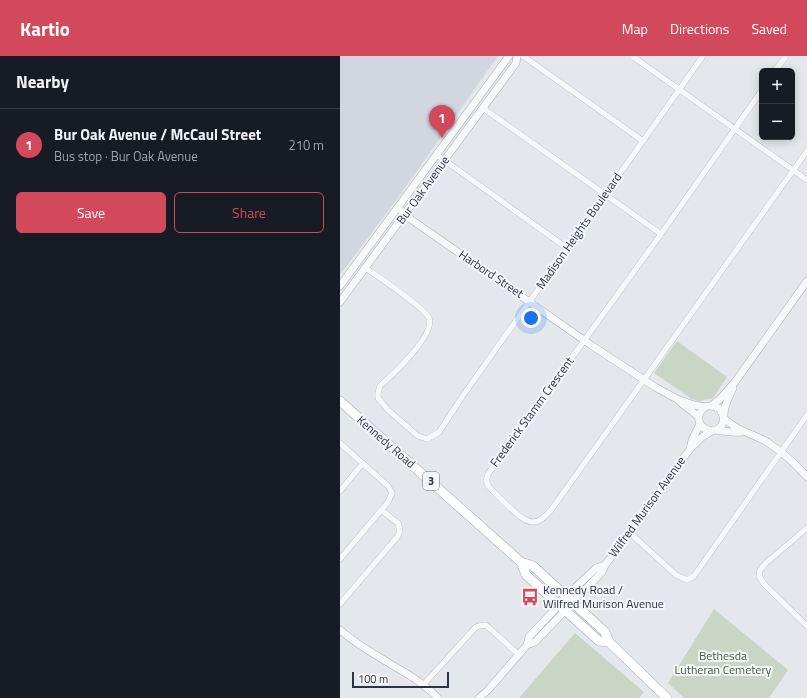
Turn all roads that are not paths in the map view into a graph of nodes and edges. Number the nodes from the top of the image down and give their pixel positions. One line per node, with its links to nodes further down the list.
1 (509, 56): 14 (street, Bur Oak Avenue)
2 (517, 56): 10 (street, Bur Oak Avenue)
3 (523, 56): 12 (street)
4 (632, 56): 8 (street)
5 (703, 56): 8 (street, Madison Heights Boulevard)
6 (786, 56): 7 (street)
7 (777, 68)
8 (680, 88): 11 (street); 12 (street, Madison Heights Boulevard)
9 (759, 94): 11 (street)
10 (483, 108): 15 (street, Bur Oak Avenue); 18 (street)
11 (735, 129): 16 (street); 21 (street)
12 (643, 141): 18 (street, Madison Heights Boulevard)
13 (807, 151): 16 (street)
14 (437, 154): 15 (street); 19 (street, Bur Oak Avenue)
15 (445, 161): 20 (street, Bur Oak Avenue); 22 (street)
16 (793, 170): 17 (street); 29 (street)
17 (807, 180)
18 (605, 194): 21 (street); 22 (street, Madison Heights Boulevard)
19 (398, 208): 20 (street, Harbord Street); 25 (street, Bur Oak Avenue)
20 (405, 214): 23 (street, Bur Oak Avenue); 26 (street, Harbord Street)
21 (661, 234): 28 (street)
22 (568, 248): 26 (street, Madison Heights Boulevard)
23 (366, 268): 26 (street, Madison Heights Boulevard); 27 (street, Bur Oak Avenue)
24 (807, 281): 30 (street)
25 (340, 286)
26 (530, 301): 28 (street, Harbord Street)
27 (340, 302)
28 (584, 340): 29 (street, Harbord Street); 29 (street, Frederick Stamm Crescent)
29 (644, 380): 31 (street, Harbord Street)
30 (735, 382): 33 (street); 35 (street)
31 (677, 399): 33 (street, Harbord Street); 36 (street, Harbord Street)
32 (340, 401): 49 (main road, Kennedy Road / 3)
33 (708, 406): 35 (street); 36 (street)
34 (807, 415): 41 (street)
35 (724, 417): 37 (street); 38 (street)
36 (699, 420): 37 (street); 40 (street, Wilfred Murison Avenue)
37 (713, 430): 38 (street); 40 (street, Wilfred Murison Avenue)
38 (742, 432): 41 (street)
39 (340, 443): 42 (street)
40 (690, 448): 47 (street, Wilfred Murison Avenue)
41 (781, 452): 43 (street); 47 (street)
42 (363, 463): 44 (street); 45 (street)
43 (807, 477)
44 (340, 490)
45 (381, 510): 48 (street); 51 (street)
46 (807, 528): 53 (street)
47 (630, 533): 50 (street, Wilfred Murison Avenue)
48 (340, 559)
49 (521, 562): 50 (main road, Kennedy Road / 3); 52 (main road, Kennedy Road / 3)
50 (569, 600): 52 (street, Wilfred Murison Avenue); 55 (main road, Kennedy Road / 3)
51 (340, 604)
52 (562, 608): 55 (main road, Kennedy Road / 3); 56 (street, Wilfred Murison Avenue)
53 (807, 626)
54 (340, 630): 57 (street)
55 (609, 642): 60 (main road, Kennedy Road / 3)
56 (518, 654): 57 (street); 59 (street, Wilfred Murison Avenue)
57 (424, 684): 58 (street)
58 (438, 698)
59 (479, 698)
60 (667, 698)

